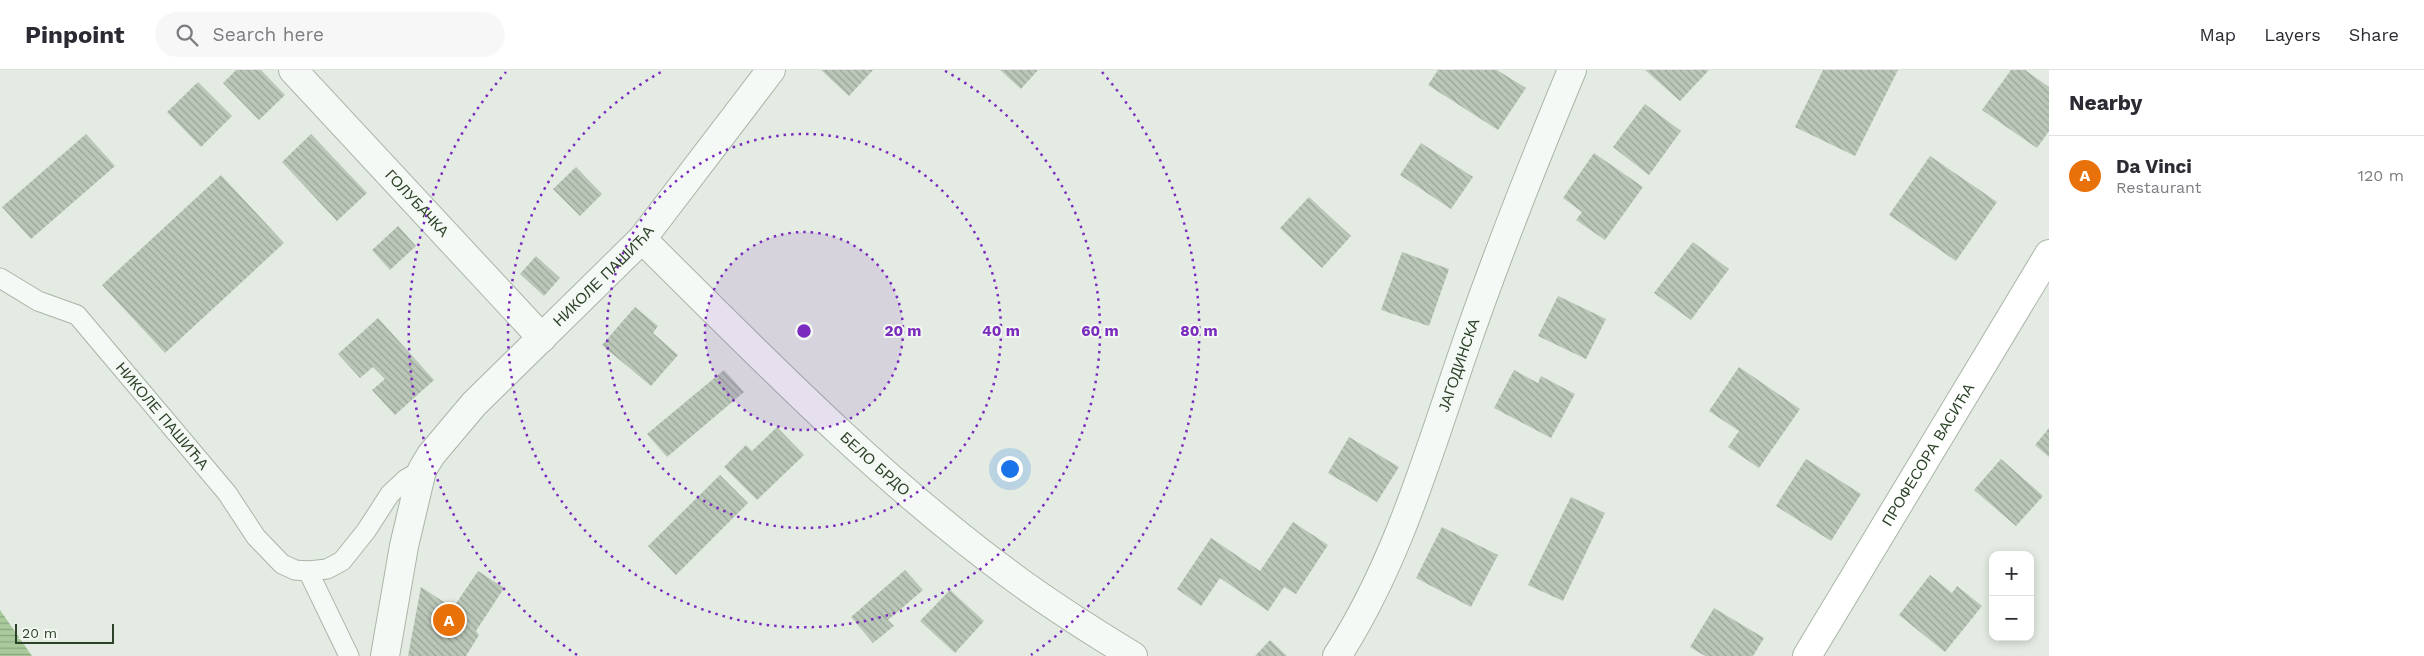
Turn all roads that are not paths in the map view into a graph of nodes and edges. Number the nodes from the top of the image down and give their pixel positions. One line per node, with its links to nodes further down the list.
1 (293, 70): 7 (street, ГОЛУБАЧКА)
2 (771, 70): 4 (street, НИКОЛЕ ПАШИЋА)
3 (1572, 70): 13 (street, ЈАГОДИНСКА)
4 (642, 239): 7 (street, НИКОЛЕ ПАШИЋА); 12 (street, БЕЛО БРДО)
5 (2049, 254): 14 (street, ПРОФЕСОРА ВАСИЋА)
6 (0, 278): 9 (lane, НИКОЛЕ ПАШИЋА)
7 (542, 338): 8 (street, НИКОЛЕ ПАШИЋА)
8 (422, 470): 9 (lane, НИКОЛЕ ПАШИЋА); 11 (street, НИКОЛЕ ПАШИЋА)
9 (308, 571): 10 (lane)
10 (349, 656)
11 (385, 656)
12 (1133, 656)
13 (1337, 656)
14 (1807, 656)

